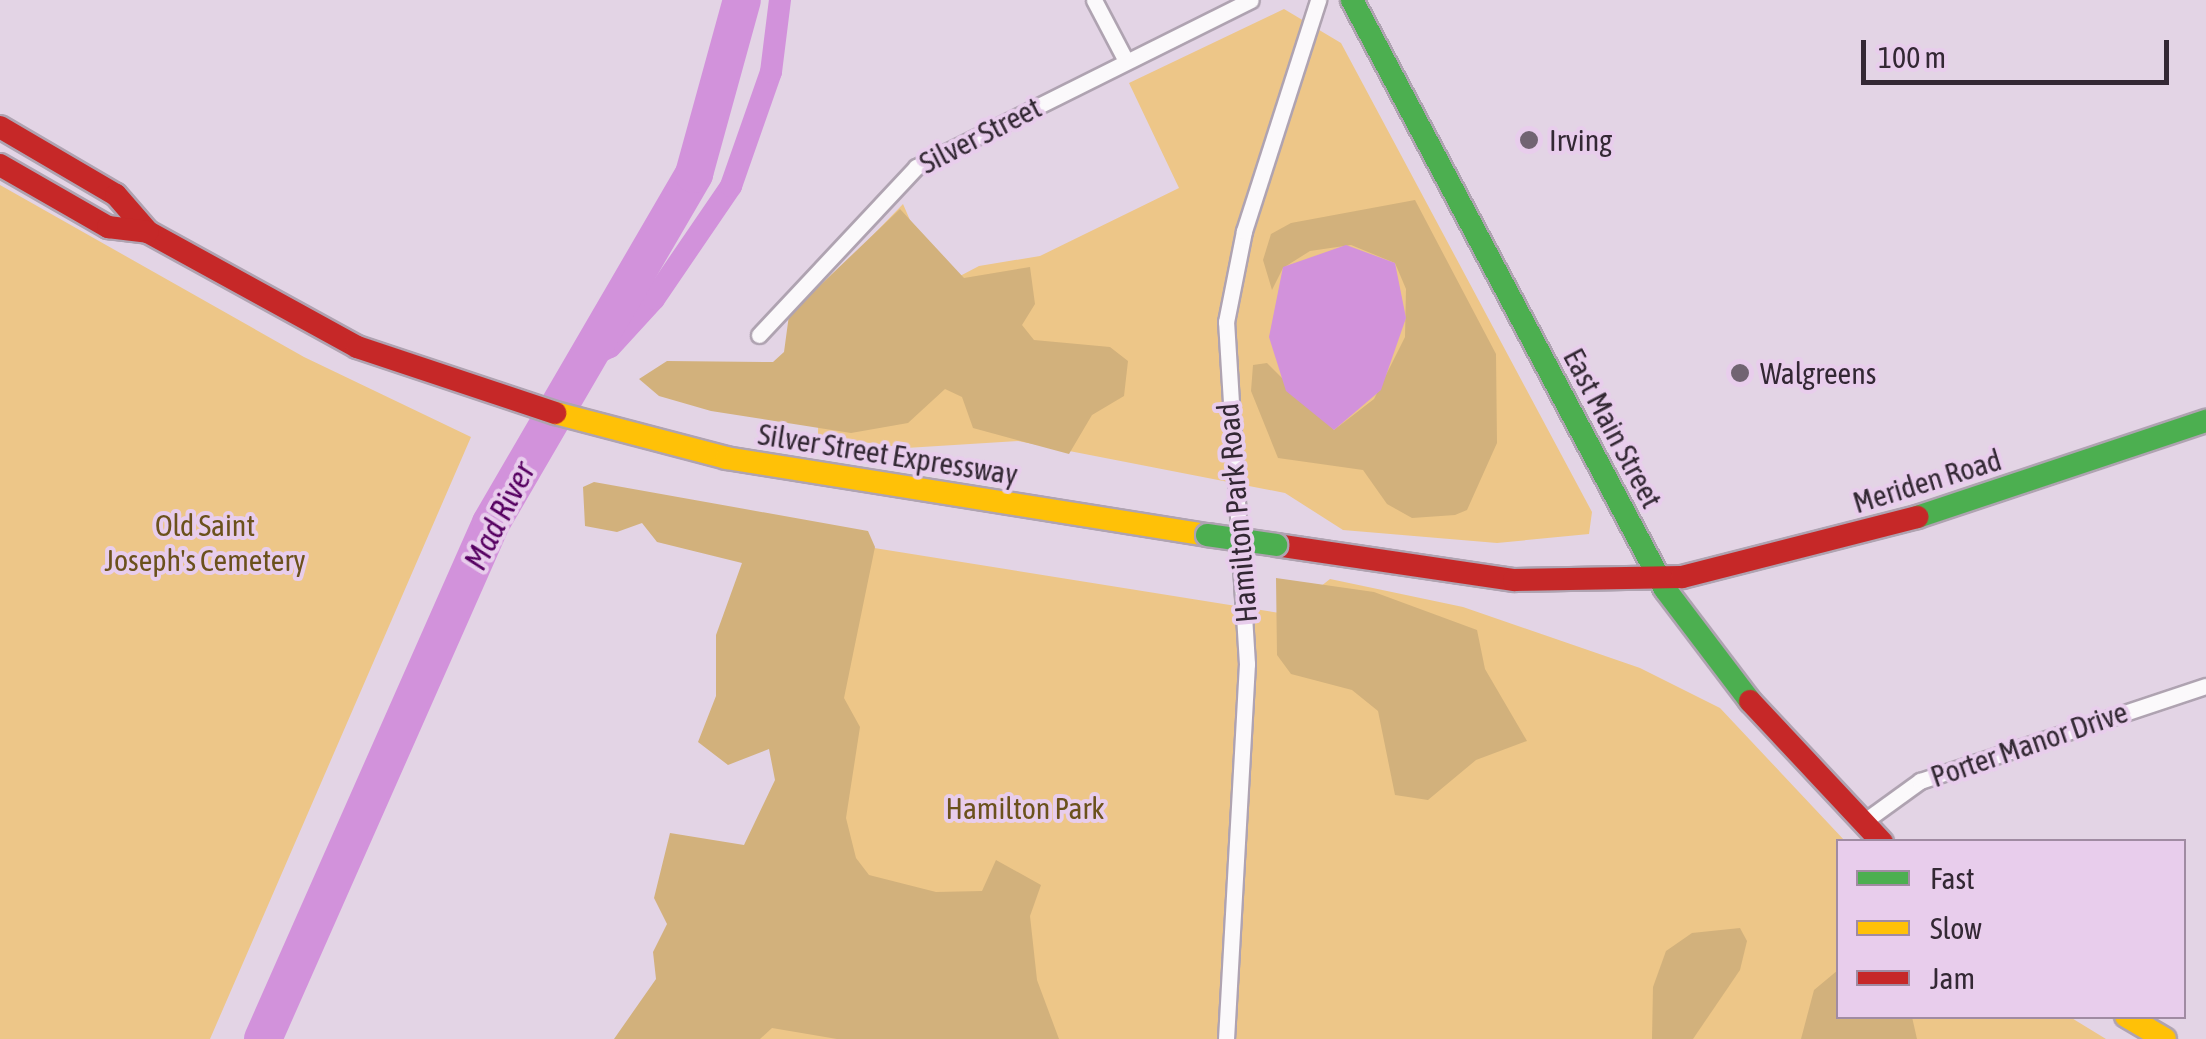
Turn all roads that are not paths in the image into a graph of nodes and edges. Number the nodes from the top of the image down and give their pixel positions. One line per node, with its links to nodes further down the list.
1 (1094, 0): 5 (street)
2 (1251, 0): 5 (street, Silver Street)
3 (1318, 0): 16 (street, Hamilton Park Road)
4 (1352, 0): 11 (main road, East Main Street)
5 (1126, 61): 9 (street, Silver Street)
6 (0, 127): 8 (main road, Silver Street Expressway)
7 (0, 165): 8 (main road, Silver Street Expressway)
8 (148, 232): 11 (main road, Silver Street Expressway, bridge)
9 (759, 336)
10 (2206, 421): 11 (main road, Meriden Road)
11 (1660, 580): 13 (main road, East Main Street)
12 (2206, 686): 13 (street, Porter Manor Drive)
13 (1862, 823): 14 (main road, East Main Street)
14 (1879, 839)
15 (2129, 1019): 17 (main road)
16 (1226, 1039)
17 (2164, 1039)

